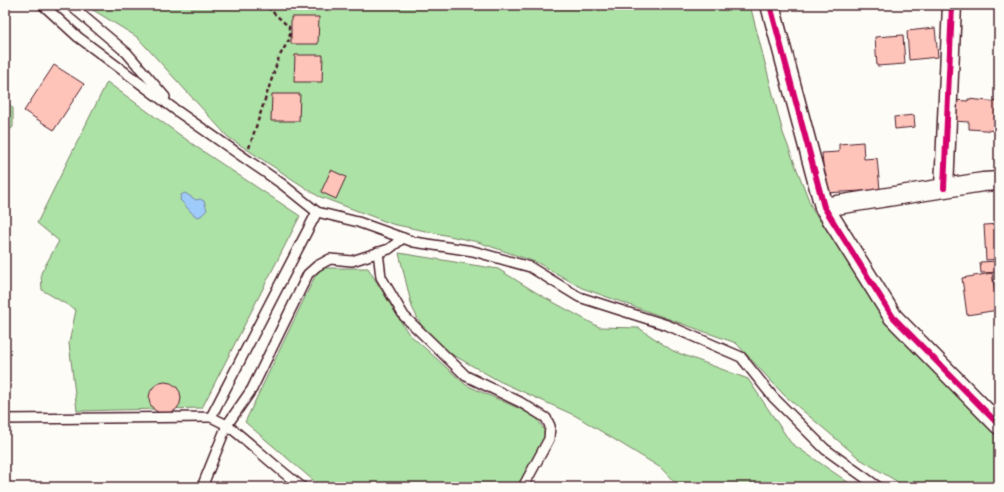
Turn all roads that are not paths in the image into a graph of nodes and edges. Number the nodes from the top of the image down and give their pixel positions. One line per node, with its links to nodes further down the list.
1 (43, 5): 5 (lane)
2 (70, 5): 5 (lane)
3 (770, 5): 8 (street)
4 (952, 5): 7 (street)
5 (177, 111): 9 (lane)
6 (999, 181): 7 (street)
7 (944, 188): 8 (street)
8 (824, 207): 14 (street)
9 (317, 212): 10 (lane); 12 (lane)
10 (403, 238): 11 (lane); 19 (lane)
11 (378, 252): 15 (lane); 18 (lane)
12 (211, 417): 13 (lane); 15 (lane)
13 (5, 419)
14 (998, 423)
15 (227, 425): 16 (lane); 17 (lane)
16 (202, 487)
17 (302, 487)
18 (523, 487)
19 (878, 487)

